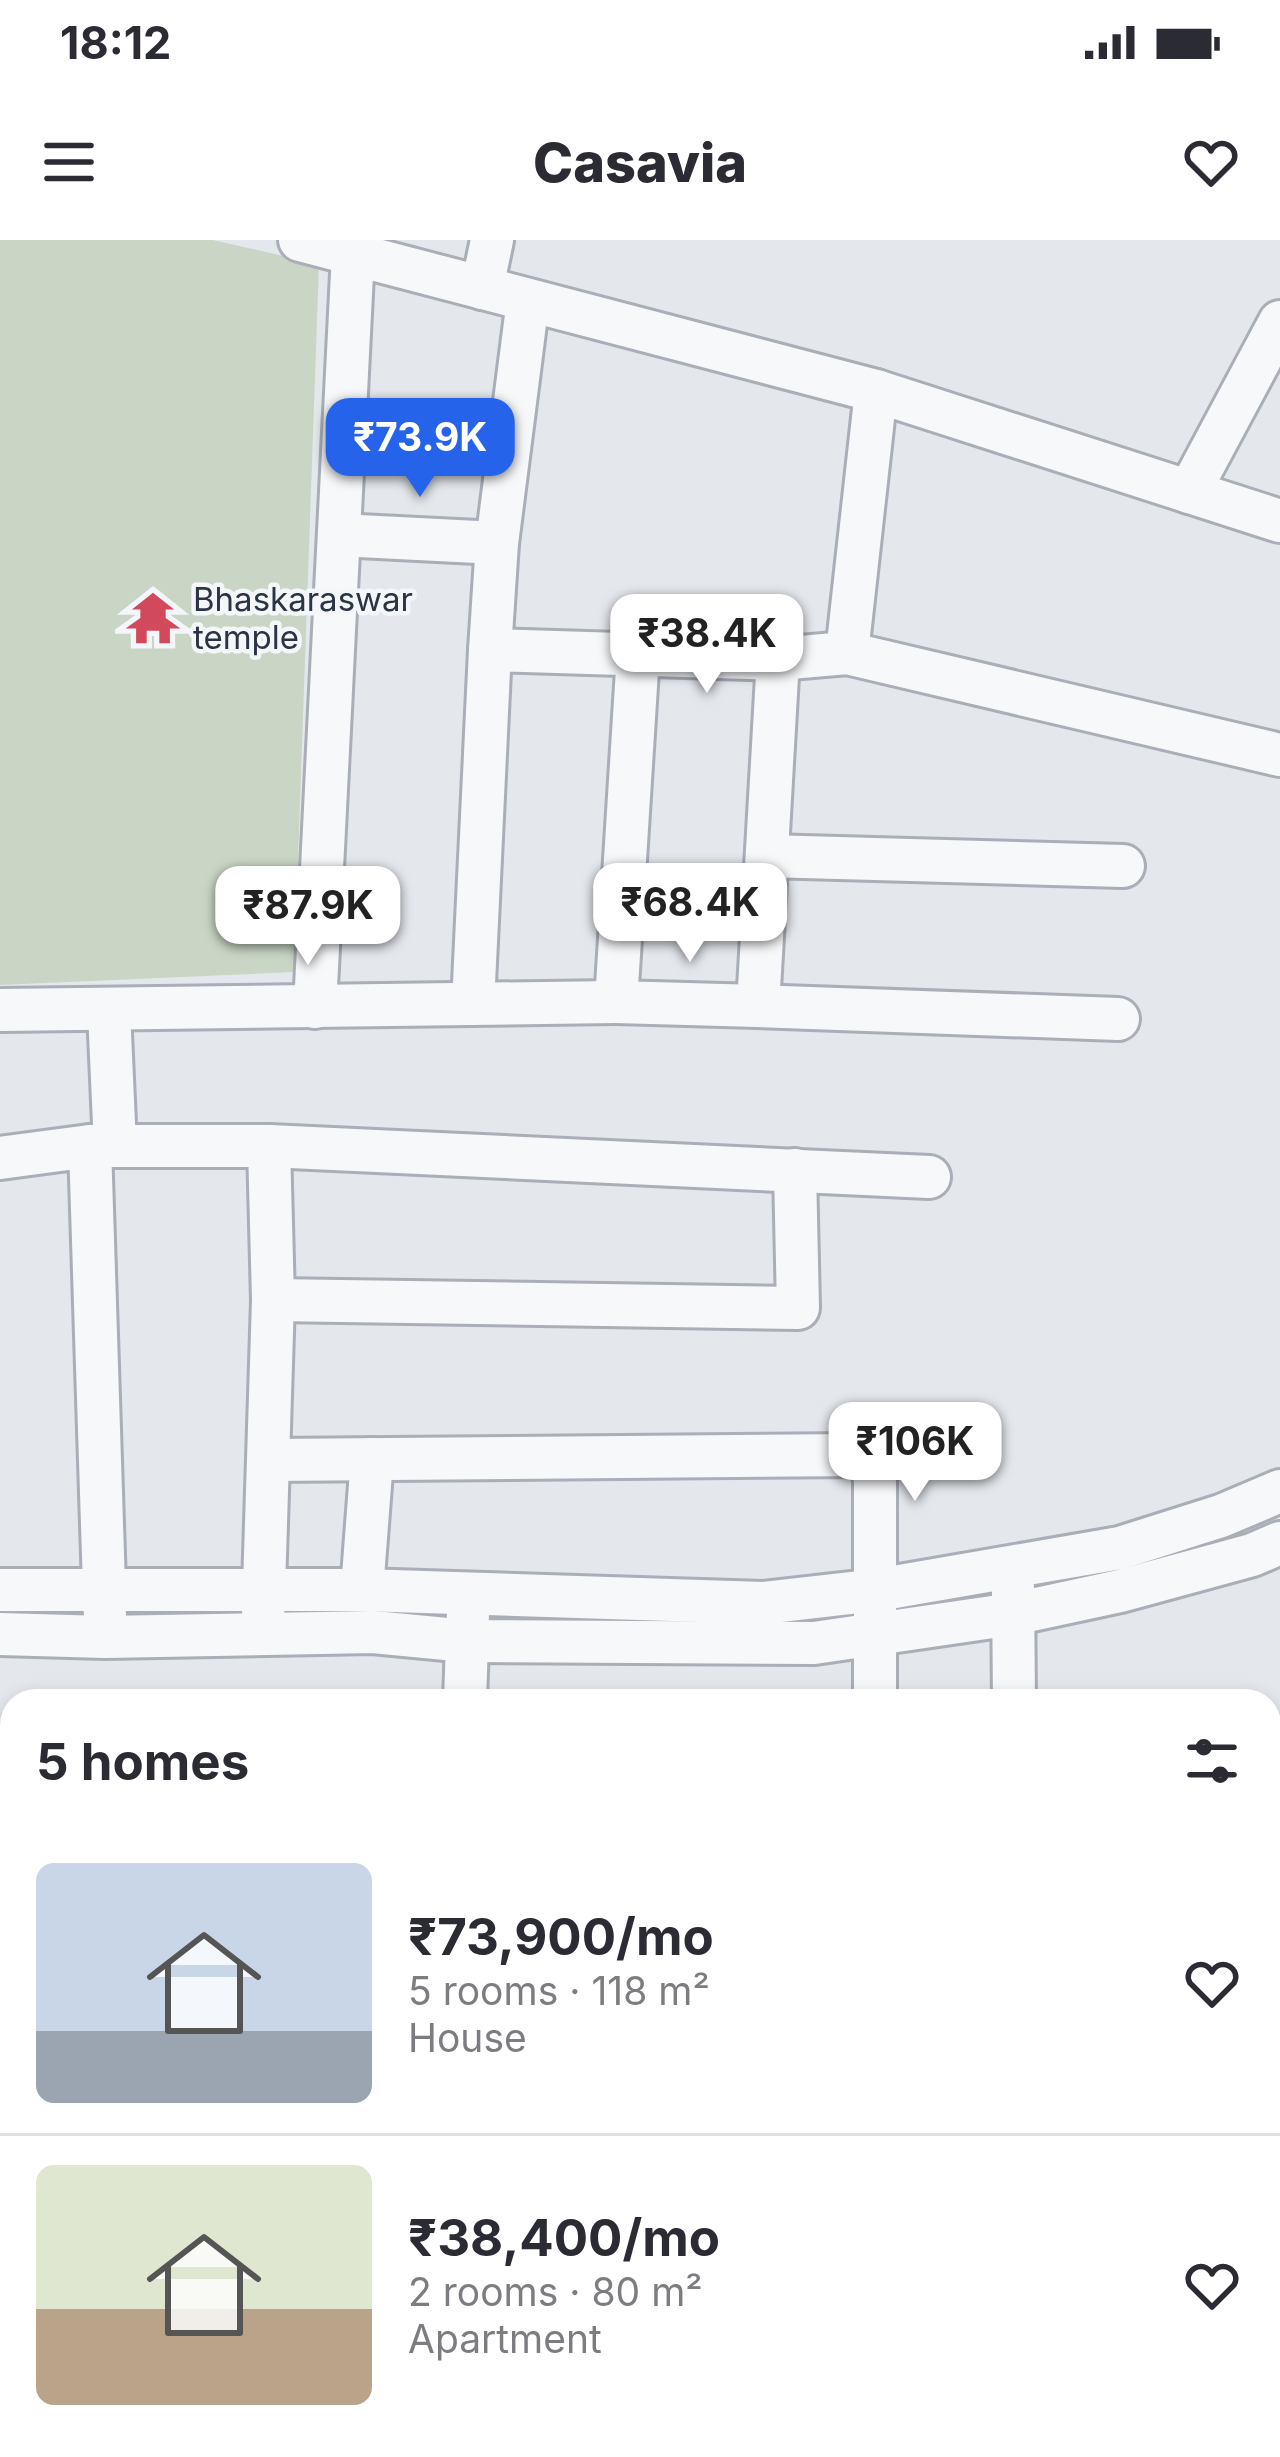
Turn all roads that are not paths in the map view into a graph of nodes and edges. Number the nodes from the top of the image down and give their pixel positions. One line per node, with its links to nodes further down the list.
1 (300, 240): 3 (street)
2 (492, 240): 4 (street)
3 (352, 254): 4 (street); 10 (street)
4 (482, 288): 5 (street)
5 (528, 300): 7 (street); 11 (street)
6 (1280, 322): 8 (street)
7 (876, 391): 8 (street); 13 (street)
8 (1189, 492): 9 (street)
9 (1280, 521)
10 (340, 536): 11 (street); 22 (street)
11 (497, 543): 12 (street)
12 (490, 650): 14 (street); 20 (street)
13 (847, 652): 15 (street); 16 (street)
14 (638, 654): 15 (street); 19 (street)
15 (778, 659): 17 (street)
16 (1280, 755)
17 (766, 856): 18 (street); 21 (street)
18 (1123, 866)
19 (616, 1002): 20 (street); 21 (street)
20 (473, 1004): 22 (street)
21 (758, 1006): 25 (street)
22 (315, 1007): 24 (street)
23 (0, 1010): 24 (street)
24 (109, 1010): 26 (street)
25 (1118, 1019)
26 (103, 1146): 27 (street); 28 (street); 41 (street)
27 (269, 1146): 29 (street); 31 (street)
28 (0, 1158)
29 (795, 1170): 30 (street); 31 (street)
30 (929, 1177)
31 (273, 1300): 33 (street)
32 (372, 1459): 33 (street); 39 (street); 40 (street)
33 (271, 1460): 43 (street)
34 (1280, 1491): 35 (street)
35 (1239, 1509): 36 (street); 37 (street)
36 (1266, 1549): 44 (street)
37 (1012, 1569): 40 (street); 44 (street)
38 (0, 1590): 41 (street)
39 (362, 1590): 42 (street); 43 (street)
40 (877, 1590): 42 (street); 47 (street)
41 (104, 1592): 43 (street); 46 (street)
42 (469, 1594): 48 (street)
43 (263, 1612): 46 (street); 48 (street)
44 (1013, 1614): 47 (street); 51 (street)
45 (0, 1634): 46 (street)
46 (105, 1636)
47 (877, 1636): 48 (street); 50 (street)
48 (467, 1641): 49 (street)
49 (465, 1689)
50 (875, 1689)
51 (1014, 1689)

